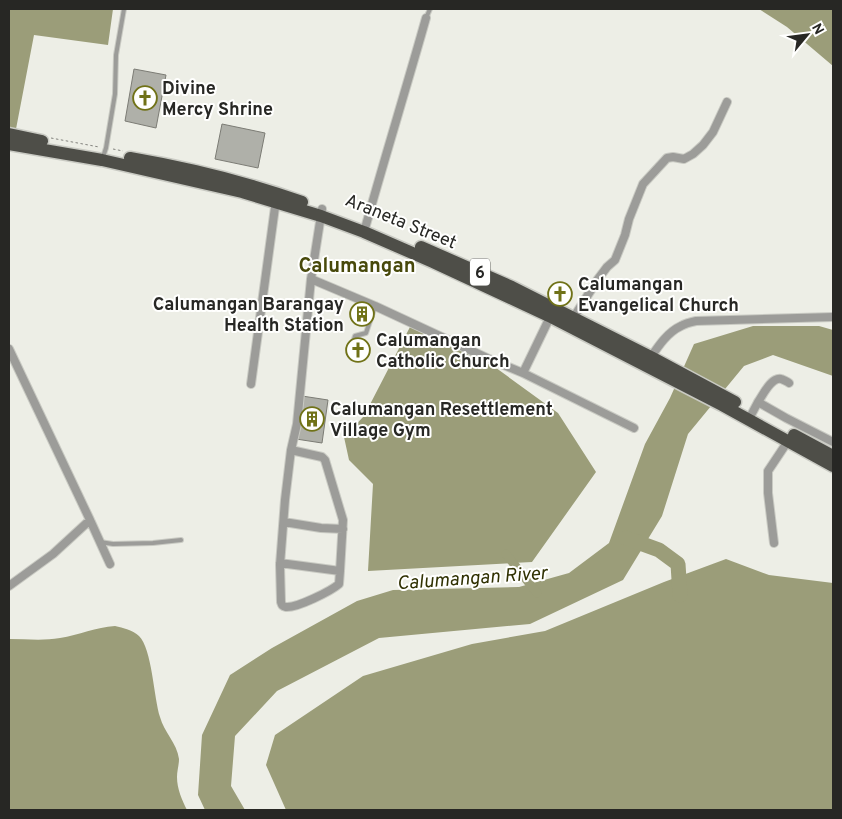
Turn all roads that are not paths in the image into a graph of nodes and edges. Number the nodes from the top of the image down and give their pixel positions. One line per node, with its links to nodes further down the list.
1 (124, 9): 7 (lane)
2 (430, 9): 3 (lane)
3 (426, 18): 10 (street)
4 (727, 102): 15 (street)
5 (9, 134): 7 (highway)
6 (9, 144): 7 (highway)
7 (103, 157): 8 (highway); 8 (highway)
8 (277, 198): 9 (highway); 22 (street)
9 (321, 212): 10 (highway); 11 (street)
10 (367, 223): 13 (highway)
11 (310, 279): 12 (street); 27 (street)
12 (375, 306): 17 (lane); 19 (street)
13 (552, 312): 15 (highway); 19 (street)
14 (833, 317): 18 (street)
15 (571, 322): 18 (highway); 20 (highway)
16 (9, 349): 30 (street)
17 (350, 352)
18 (651, 357): 20 (highway)
19 (523, 373): 24 (street)
20 (672, 373): 23 (highway)
21 (789, 383): 23 (street)
22 (251, 384)
23 (753, 411): 25 (highway); 26 (street)
24 (634, 428)
25 (790, 438): 28 (highway); 29 (highway); 35 (street)
26 (833, 442)
27 (291, 450): 31 (street); 32 (street)
28 (833, 456)
29 (833, 466)
30 (90, 520): 34 (street); 39 (street)
31 (284, 522): 32 (street); 36 (street)
32 (343, 529): 38 (street)
33 (181, 540): 34 (lane)
34 (100, 542): 37 (street)
35 (774, 543)
36 (280, 563): 38 (street); 38 (street)
37 (110, 564)
38 (340, 571)
39 (9, 586)

